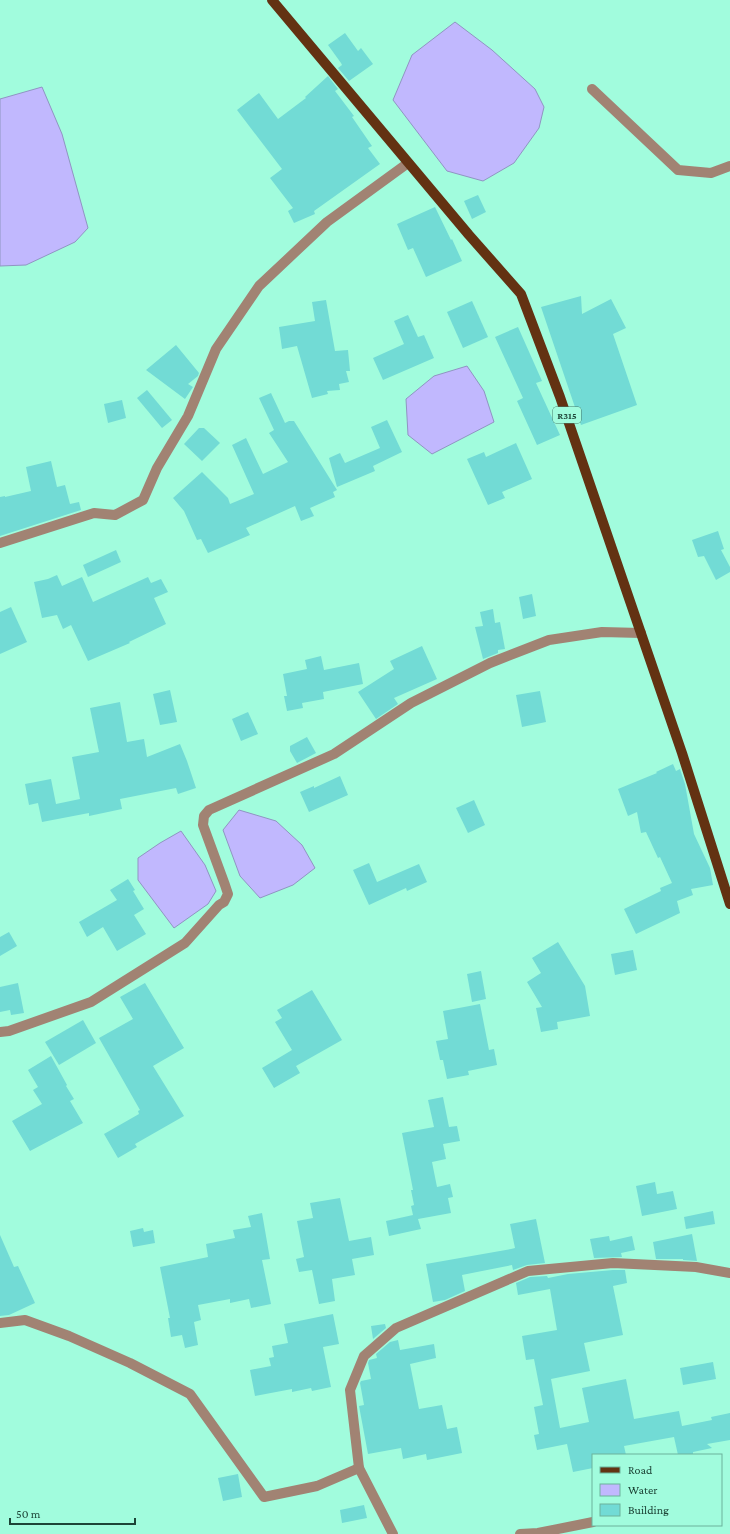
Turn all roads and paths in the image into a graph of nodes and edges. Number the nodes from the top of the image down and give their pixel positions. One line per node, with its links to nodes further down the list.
1 (272, 0): 3 (main road, R315)
2 (592, 89): 4 (street)
3 (408, 163): 5 (street); 6 (main road, R315)
4 (730, 166)
5 (0, 543)
6 (642, 633): 7 (main road, R315); 8 (street)
7 (730, 904)
8 (0, 1032)
9 (730, 1273): 11 (street)
10 (0, 1323): 11 (street)
11 (359, 1468): 13 (street)
12 (592, 1522): 14 (street)
13 (393, 1534)
14 (520, 1534)

